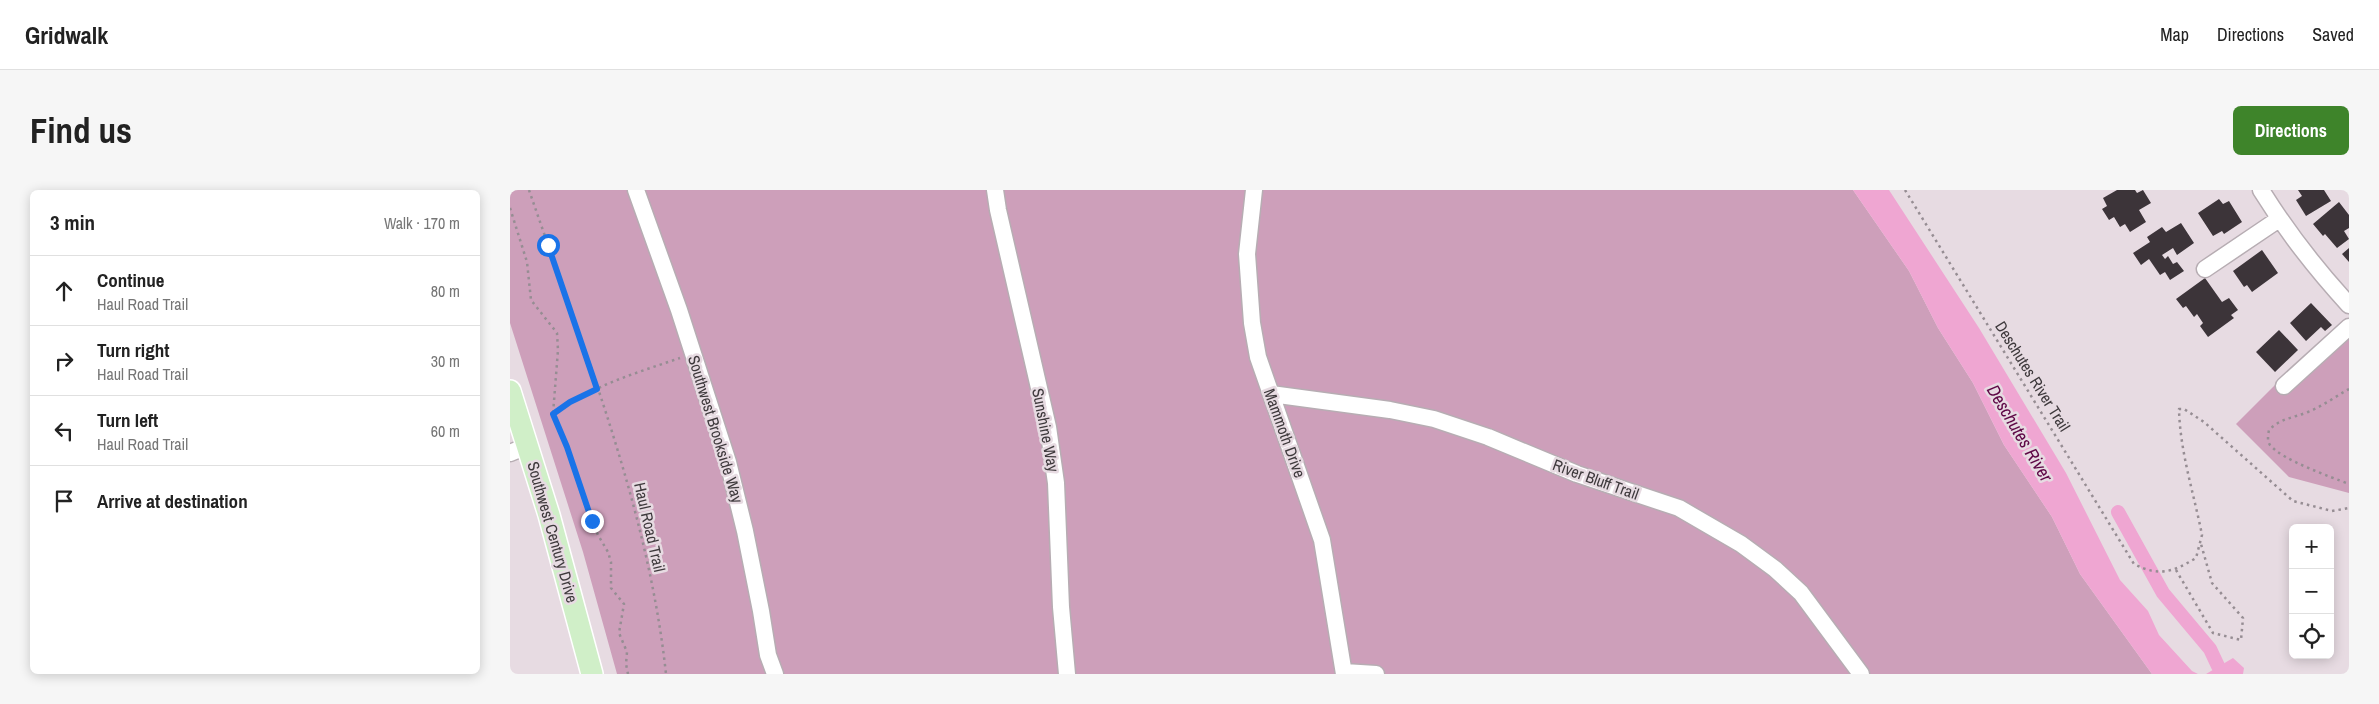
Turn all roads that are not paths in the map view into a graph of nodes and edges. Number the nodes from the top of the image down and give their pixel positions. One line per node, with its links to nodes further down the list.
1 (636, 190): 15 (street, Southwest Brookside Way)
2 (995, 190): 16 (street, Sunshine Way)
3 (1254, 190): 11 (street, Mammoth Drive)
4 (2261, 190): 5 (street)
5 (2279, 219): 6 (street); 7 (street)
6 (2206, 269)
7 (2349, 305)
8 (2349, 326): 9 (street)
9 (2284, 386)
10 (510, 391): 12 (main road, Southwest Century Drive)
11 (1271, 394): 13 (street, Mammoth Drive); 18 (street, River Bluff Trail)
12 (519, 449): 14 (main road, Southwest Century Drive)
13 (1344, 673): 17 (street)
14 (592, 674)
15 (775, 674)
16 (1067, 674)
17 (1376, 674)
18 (1861, 674)

